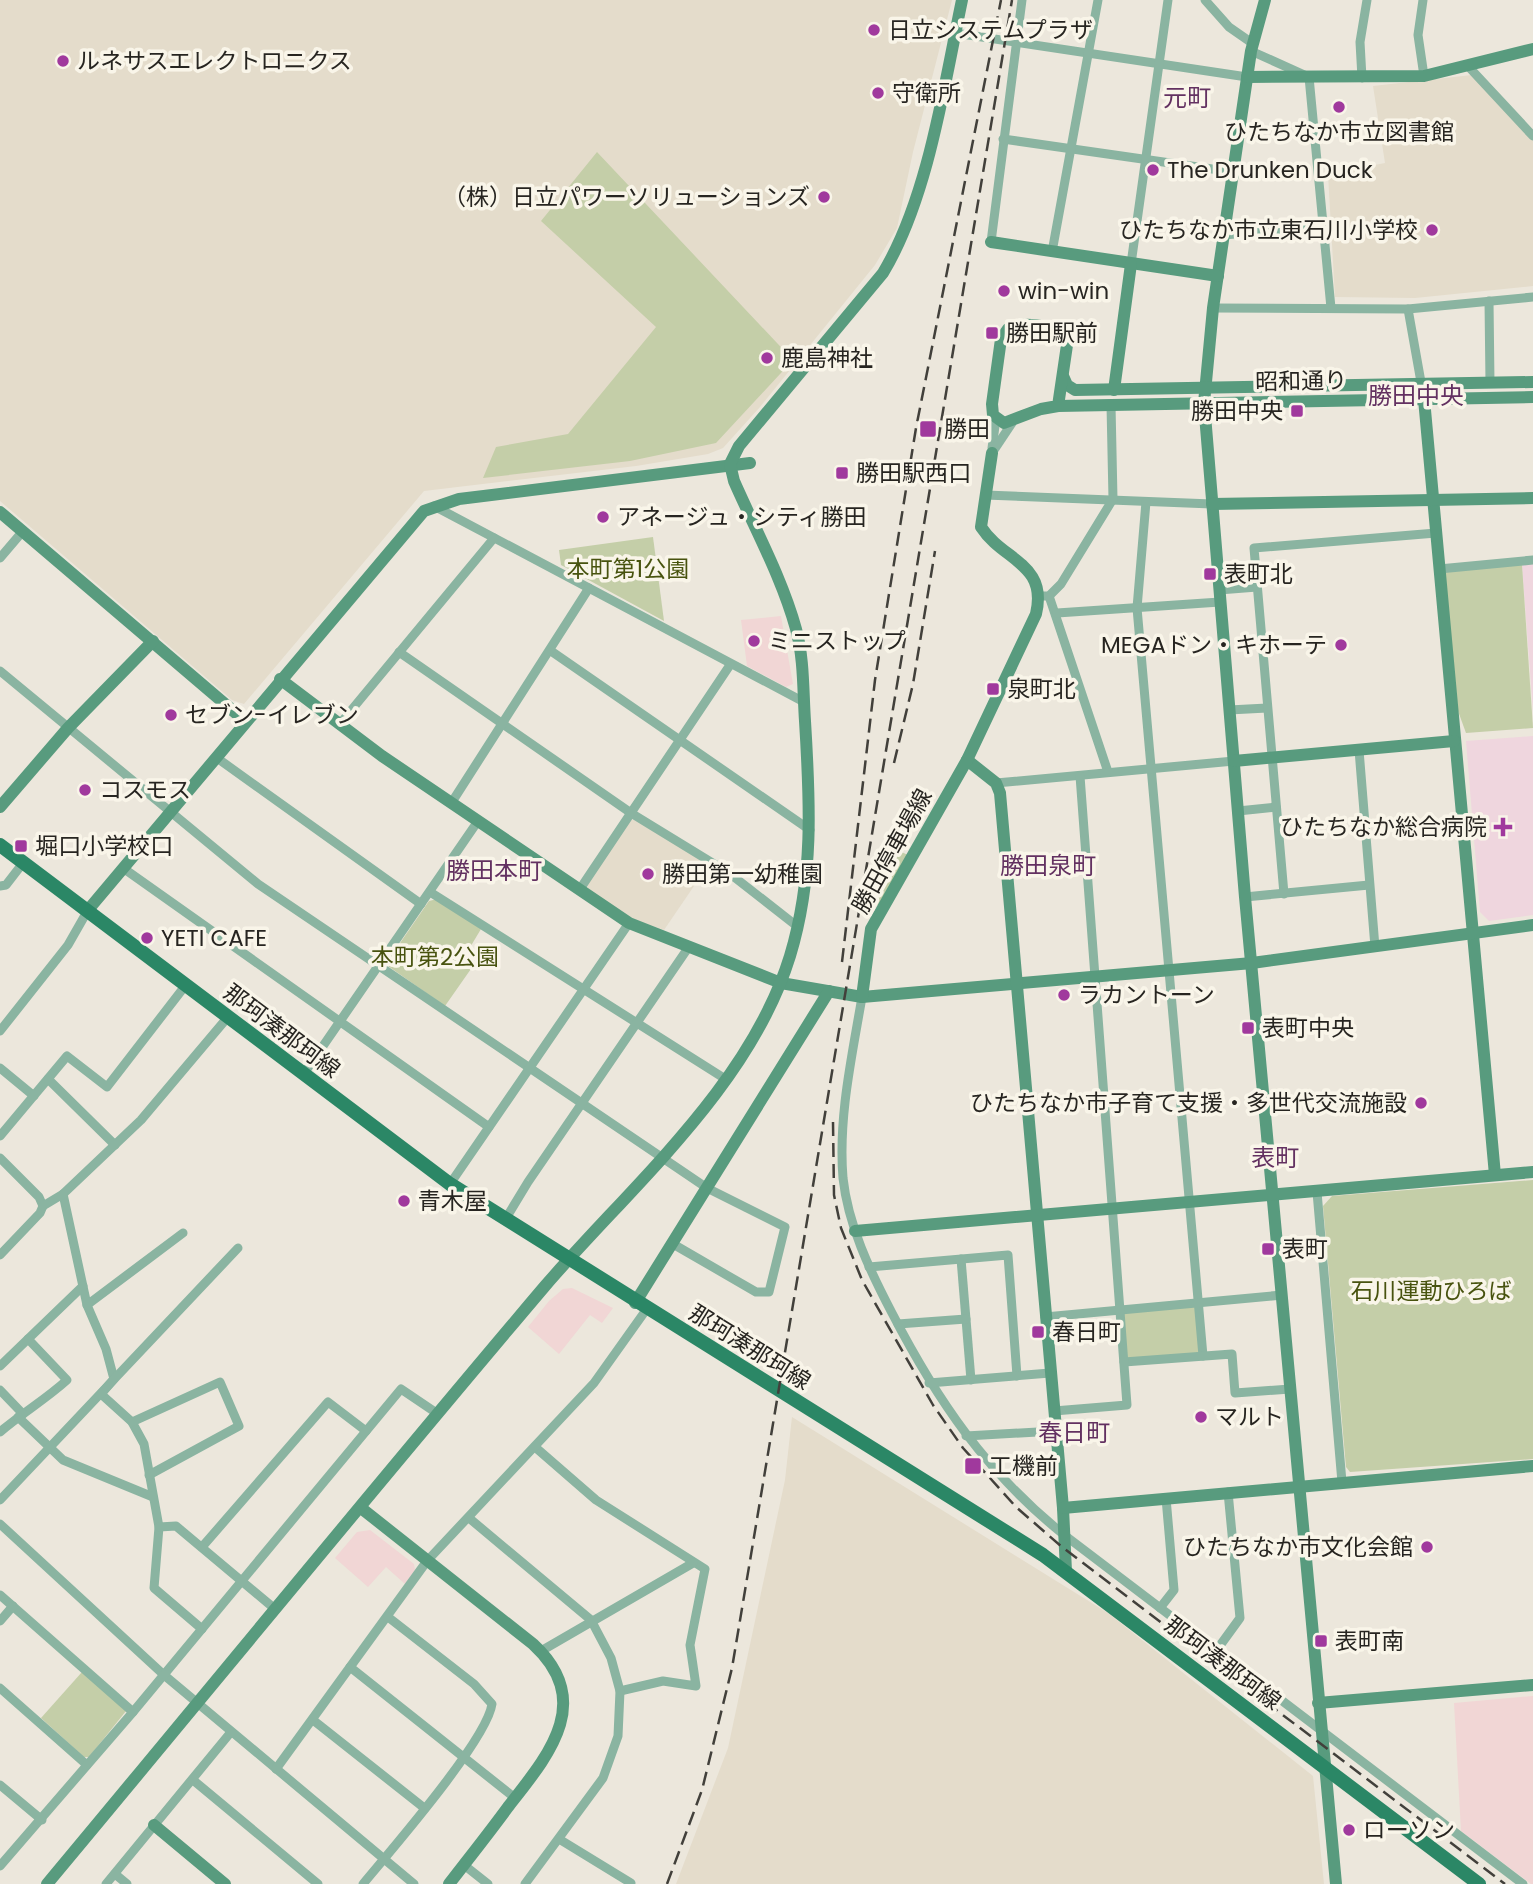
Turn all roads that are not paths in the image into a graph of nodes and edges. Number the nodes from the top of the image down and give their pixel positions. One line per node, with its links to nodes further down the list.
1 (962, 0): 9 (street)
2 (1021, 0): 10 (street)
3 (1098, 0): 13 (street)
4 (1168, 0): 14 (street)
5 (1205, 0): 11 (street)
6 (1265, 0): 11 (street)
7 (1367, 0): 19 (street)
8 (1423, 0): 16 (street)
9 (955, 33): 10 (street); 51 (street)
10 (1014, 43): 13 (street); 21 (street)
11 (1251, 47): 17 (street); 18 (street)
12 (1533, 49): 15 (street)
13 (1087, 53): 14 (street); 22 (street)
14 (1160, 64): 17 (street); 23 (street)
15 (1467, 65): 16 (street); 20 (street)
16 (1424, 76): 19 (street)
17 (1247, 77): 18 (street); 24 (street)
18 (1309, 77): 19 (street); 25 (street)
19 (1362, 78)
20 (1533, 136)
21 (1003, 139): 22 (street); 27 (street)
22 (1070, 148): 23 (street); 28 (street)
23 (1147, 160): 24 (street); 29 (street)
24 (1233, 172): 26 (street)
25 (1324, 226): 26 (street); 34 (street)
26 (1224, 235): 30 (street)
27 (991, 242): 28 (street)
28 (1052, 252): 29 (street)
29 (1131, 264): 30 (street); 41 (street)
30 (1218, 276): 33 (street)
31 (1533, 297): 32 (street)
32 (1489, 301): 35 (street); 38 (street)
33 (1213, 308): 34 (street); 40 (street)
34 (1331, 308): 35 (street)
35 (1408, 309): 39 (street)
36 (1063, 376): 41 (street, 昭和通り); 46 (street); 47 (street)
37 (1533, 382): 38 (street, 昭和通り)
38 (1490, 383): 39 (street, 昭和通り)
39 (1422, 384): 40 (street, 昭和通り); 43 (street)
40 (1204, 388): 41 (street, 昭和通り); 44 (street)
41 (1114, 390)
42 (1533, 397): 43 (street, 昭和通り)
43 (1424, 399): 44 (street, 昭和通り); 55 (street)
44 (1204, 403): 45 (street, 昭和通り); 57 (street)
45 (1111, 405): 46 (street, 昭和通り); 54 (street)
46 (1058, 406): 48 (street, 昭和通り)
47 (996, 419): 48 (street); 49 (street)
48 (1013, 422): 49 (street)
49 (992, 453): 52 (street)
50 (750, 463): 51 (street)
51 (730, 464): 58 (street); 78 (street)
52 (985, 495): 54 (street); 68 (street)
53 (1533, 498): 55 (street)
54 (1113, 499): 56 (street); 68 (street)
55 (1433, 500): 57 (street); 61 (street)
56 (1146, 502): 57 (street); 70 (street)
57 (1212, 504): 69 (street)
58 (433, 506): 62 (street); 77 (street)
59 (0, 512): 60 (street)
60 (23, 531): 63 (street); 72 (street)
61 (1436, 533): 65 (street); 66 (street)
62 (494, 538): 67 (street); 74 (street)
63 (0, 558)
64 (1533, 560): 65 (street)
65 (1439, 569): 85 (street)
66 (1257, 587): 69 (street); 79 (street)
67 (589, 589): 73 (street); 75 (street)
68 (1044, 596): 71 (street); 90 (street, 勝田停車場線)
69 (1220, 596): 70 (street); 80 (street)
70 (1137, 608): 71 (street); 92 (street)
71 (1057, 613): 93 (street)
72 (153, 641): 81 (street); 84 (street)
73 (551, 651): 83 (street); 86 (street)
74 (398, 652): 82 (street); 83 (street)
75 (730, 665): 78 (street); 86 (street)
76 (0, 671): 84 (street)
77 (280, 679): 81 (street); 82 (street)
78 (804, 702): 103 (street)
79 (1267, 708): 80 (street); 89 (street)
80 (1229, 710): 91 (street)
81 (246, 721): 88 (street)
82 (339, 725): 96 (street)
83 (502, 726): 96 (street); 100 (street)
84 (68, 727): 97 (street); 101 (street)
85 (1454, 740): 87 (street); 118 (street)
86 (678, 741): 100 (street); 103 (street)
87 (1359, 750): 89 (street); 107 (street)
88 (216, 758): 101 (street); 113 (street)
89 (1272, 758): 91 (street); 98 (street)
90 (967, 761): 95 (street); 130 (street, 勝田停車場線)
91 (1234, 761): 92 (street); 99 (street)
92 (1150, 768): 93 (street); 123 (street)
93 (1108, 772): 94 (street)
94 (1080, 776): 95 (street); 124 (street)
95 (996, 783): 126 (street)
96 (453, 803): 102 (street)
97 (0, 807)
98 (1276, 807): 99 (street); 111 (street)
99 (1238, 811): 112 (street)
100 (631, 813): 109 (street); 117 (street)
101 (170, 814): 106 (street); 122 (street)
102 (478, 821): 109 (street); 110 (street)
103 (811, 831): 117 (street)
104 (0, 845): 105 (main road, 那珂湊那珂線)
105 (23, 863): 108 (street); 114 (main road, 那珂湊那珂線)
106 (123, 867): 114 (street); 132 (street)
107 (1369, 885): 111 (street); 119 (street)
108 (0, 886)
109 (580, 889): 115 (street)
110 (430, 892): 113 (street); 128 (street)
111 (1284, 894): 112 (street)
112 (1245, 897): 121 (street)
113 (421, 904): 122 (street)
114 (88, 910): 127 (main road, 那珂湊那珂線); 134 (street)
115 (629, 923): 120 (street); 128 (street)
116 (1533, 925): 118 (street)
117 (798, 927): 125 (street)
118 (1472, 932): 119 (street); 148 (street)
119 (1376, 947): 121 (street)
120 (688, 948): 125 (street); 133 (street)
121 (1252, 963): 123 (street); 153 (street)
122 (380, 967): 132 (street); 136 (street)
123 (1169, 970): 124 (street); 154 (street)
124 (1095, 977): 126 (street); 156 (street)
125 (781, 983): 129 (street); 139 (street)
126 (1017, 984): 130 (street); 157 (street)
127 (185, 986): 131 (main road, 那珂湊那珂線); 138 (street)
128 (584, 989): 133 (street); 136 (street)
129 (829, 991): 130 (street); 150 (street)
130 (862, 998): 159 (street)
131 (227, 1018): 137 (main road, 那珂湊那珂線); 144 (street)
132 (341, 1023): 137 (street); 142 (street)
133 (637, 1023): 139 (street); 141 (street)
134 (0, 1031)
135 (0, 1068): 140 (street)
136 (529, 1069): 141 (street); 142 (street)
137 (303, 1075): 149 (main road, 那珂湊那珂線)
138 (48, 1079): 140 (street); 144 (street)
139 (727, 1080): 145 (street)
140 (34, 1096): 143 (street)
141 (582, 1103): 145 (street); 158 (street)
142 (489, 1127): 149 (street)
143 (0, 1136)
144 (115, 1145): 152 (street)
145 (662, 1156): 150 (street); 165 (street)
146 (0, 1158): 155 (street)
147 (1533, 1172): 148 (street)
148 (1494, 1175): 151 (street)
149 (450, 1184): 158 (main road, 那珂湊那珂線)
150 (707, 1188): 161 (street); 161 (street)
151 (1317, 1192): 153 (street); 200 (street)
152 (63, 1194): 155 (street); 167 (street)
153 (1273, 1197): 154 (street); 168 (street)
154 (1188, 1205): 156 (street); 169 (street)
155 (43, 1206): 163 (street)
156 (1113, 1210): 157 (street); 172 (street)
157 (1037, 1217): 159 (street); 173 (street)
158 (505, 1220): 165 (main road, 那珂湊那珂線)
159 (855, 1231): 166 (street)
160 (183, 1233): 170 (street)
161 (673, 1244): 171 (street)
162 (238, 1248): 182 (street)
163 (0, 1255)
164 (961, 1259): 166 (street); 174 (street); 181 (street)
165 (568, 1261): 171 (main road, 那珂湊那珂線); 189 (street)
166 (869, 1266): 175 (street)
167 (83, 1286): 170 (street); 176 (street)
168 (1282, 1295): 169 (street); 186 (street)
169 (1198, 1302): 172 (street); 177 (street)
170 (87, 1305): 182 (street)
171 (641, 1306): 196 (street); 215 (main road, 那珂湊那珂線)
172 (1120, 1309): 173 (street); 178 (street)
173 (1045, 1317): 180 (street)
174 (965, 1319): 175 (street); 183 (street)
175 (898, 1324): 184 (street)
176 (28, 1339): 179 (street); 190 (street)
177 (1203, 1356): 178 (street); 186 (street)
178 (1124, 1362): 188 (street)
179 (0, 1366)
180 (1050, 1373): 181 (street); 188 (street)
181 (1017, 1376): 183 (street)
182 (114, 1379): 187 (street)
183 (971, 1380): 184 (street)
184 (929, 1383): 195 (street)
185 (0, 1390): 190 (street)
186 (1290, 1390): 201 (street)
187 (101, 1394): 191 (street); 197 (street)
188 (1054, 1411): 193 (street)
189 (438, 1414): 192 (street); 206 (street)
190 (20, 1416): 194 (street); 197 (street)
191 (132, 1422): 199 (street); 199 (street)
192 (366, 1431): 212 (street); 216 (street)
193 (1055, 1431): 195 (street); 207 (street)
194 (0, 1432)
195 (966, 1436): 211 (street)
196 (535, 1447): 208 (street); 214 (street)
197 (50, 1450): 203 (street); 205 (street)
198 (1533, 1466): 200 (street)
199 (149, 1475): 203 (street)
200 (1342, 1482): 201 (street)
201 (1300, 1486): 202 (street); 233 (street)
202 (1228, 1492): 204 (street); 226 (street)
203 (153, 1497): 210 (street)
204 (1166, 1498): 207 (street); 219 (street)
205 (0, 1500)
206 (360, 1508): 213 (street); 220 (street)
207 (1063, 1508): 211 (street)
208 (469, 1518): 213 (street); 222 (street)
209 (0, 1524): 228 (street)
210 (159, 1527): 212 (street); 224 (street)
211 (1063, 1534): 215 (street); 219 (street)
212 (202, 1547): 216 (street)
213 (427, 1561): 221 (street); 225 (street)
214 (693, 1563): 222 (street); 231 (street)
215 (1066, 1571): 240 (main road, 那珂湊那珂線)
216 (242, 1582): 220 (street); 224 (street)
217 (0, 1595): 218 (street)
218 (13, 1606): 223 (street); 234 (street)
219 (1160, 1608): 226 (street)
220 (275, 1609): 232 (street)
221 (388, 1618): 227 (street); 238 (street)
222 (591, 1620): 225 (street); 231 (street)
223 (0, 1621)
224 (202, 1629): 228 (street)
225 (541, 1651): 244 (street)
226 (1216, 1651): 236 (street)
227 (350, 1667): 235 (street); 238 (street)
228 (164, 1675): 232 (street); 234 (street)
229 (1533, 1685): 233 (street)
230 (0, 1688): 239 (street)
231 (620, 1690): 248 (street)
232 (197, 1703): 237 (street); 254 (street)
233 (1318, 1703): 236 (street)
234 (133, 1712): 239 (street)
235 (313, 1720): 241 (street); 245 (street)
236 (1321, 1730): 240 (street); 266 (street)
237 (231, 1732): 241 (street); 242 (street)
238 (464, 1757): 244 (street); 245 (street)
239 (87, 1765): 246 (street)
240 (1325, 1768): 264 (street); 265 (main road, 那珂湊那珂線)
241 (276, 1769): 249 (street)
242 (193, 1780): 247 (street); 258 (street)
243 (0, 1786): 246 (street)
244 (515, 1798): 250 (street)
245 (423, 1807): 249 (street)
246 (42, 1819): 251 (street)
247 (154, 1825): 252 (street); 257 (street)
248 (559, 1839): 253 (street); 263 (street)
249 (383, 1859): 259 (street); 260 (street)
250 (464, 1865): 261 (street); 262 (street)
251 (0, 1866)
252 (115, 1874): 255 (street); 256 (street)
253 (631, 1883)
254 (47, 1884)
255 (106, 1884)
256 (127, 1884)
257 (225, 1884)
258 (318, 1884)
259 (363, 1884)
260 (414, 1884)
261 (449, 1884)
262 (488, 1884)
263 (525, 1884)
264 (1336, 1884)
265 (1479, 1884)
266 (1523, 1884)

